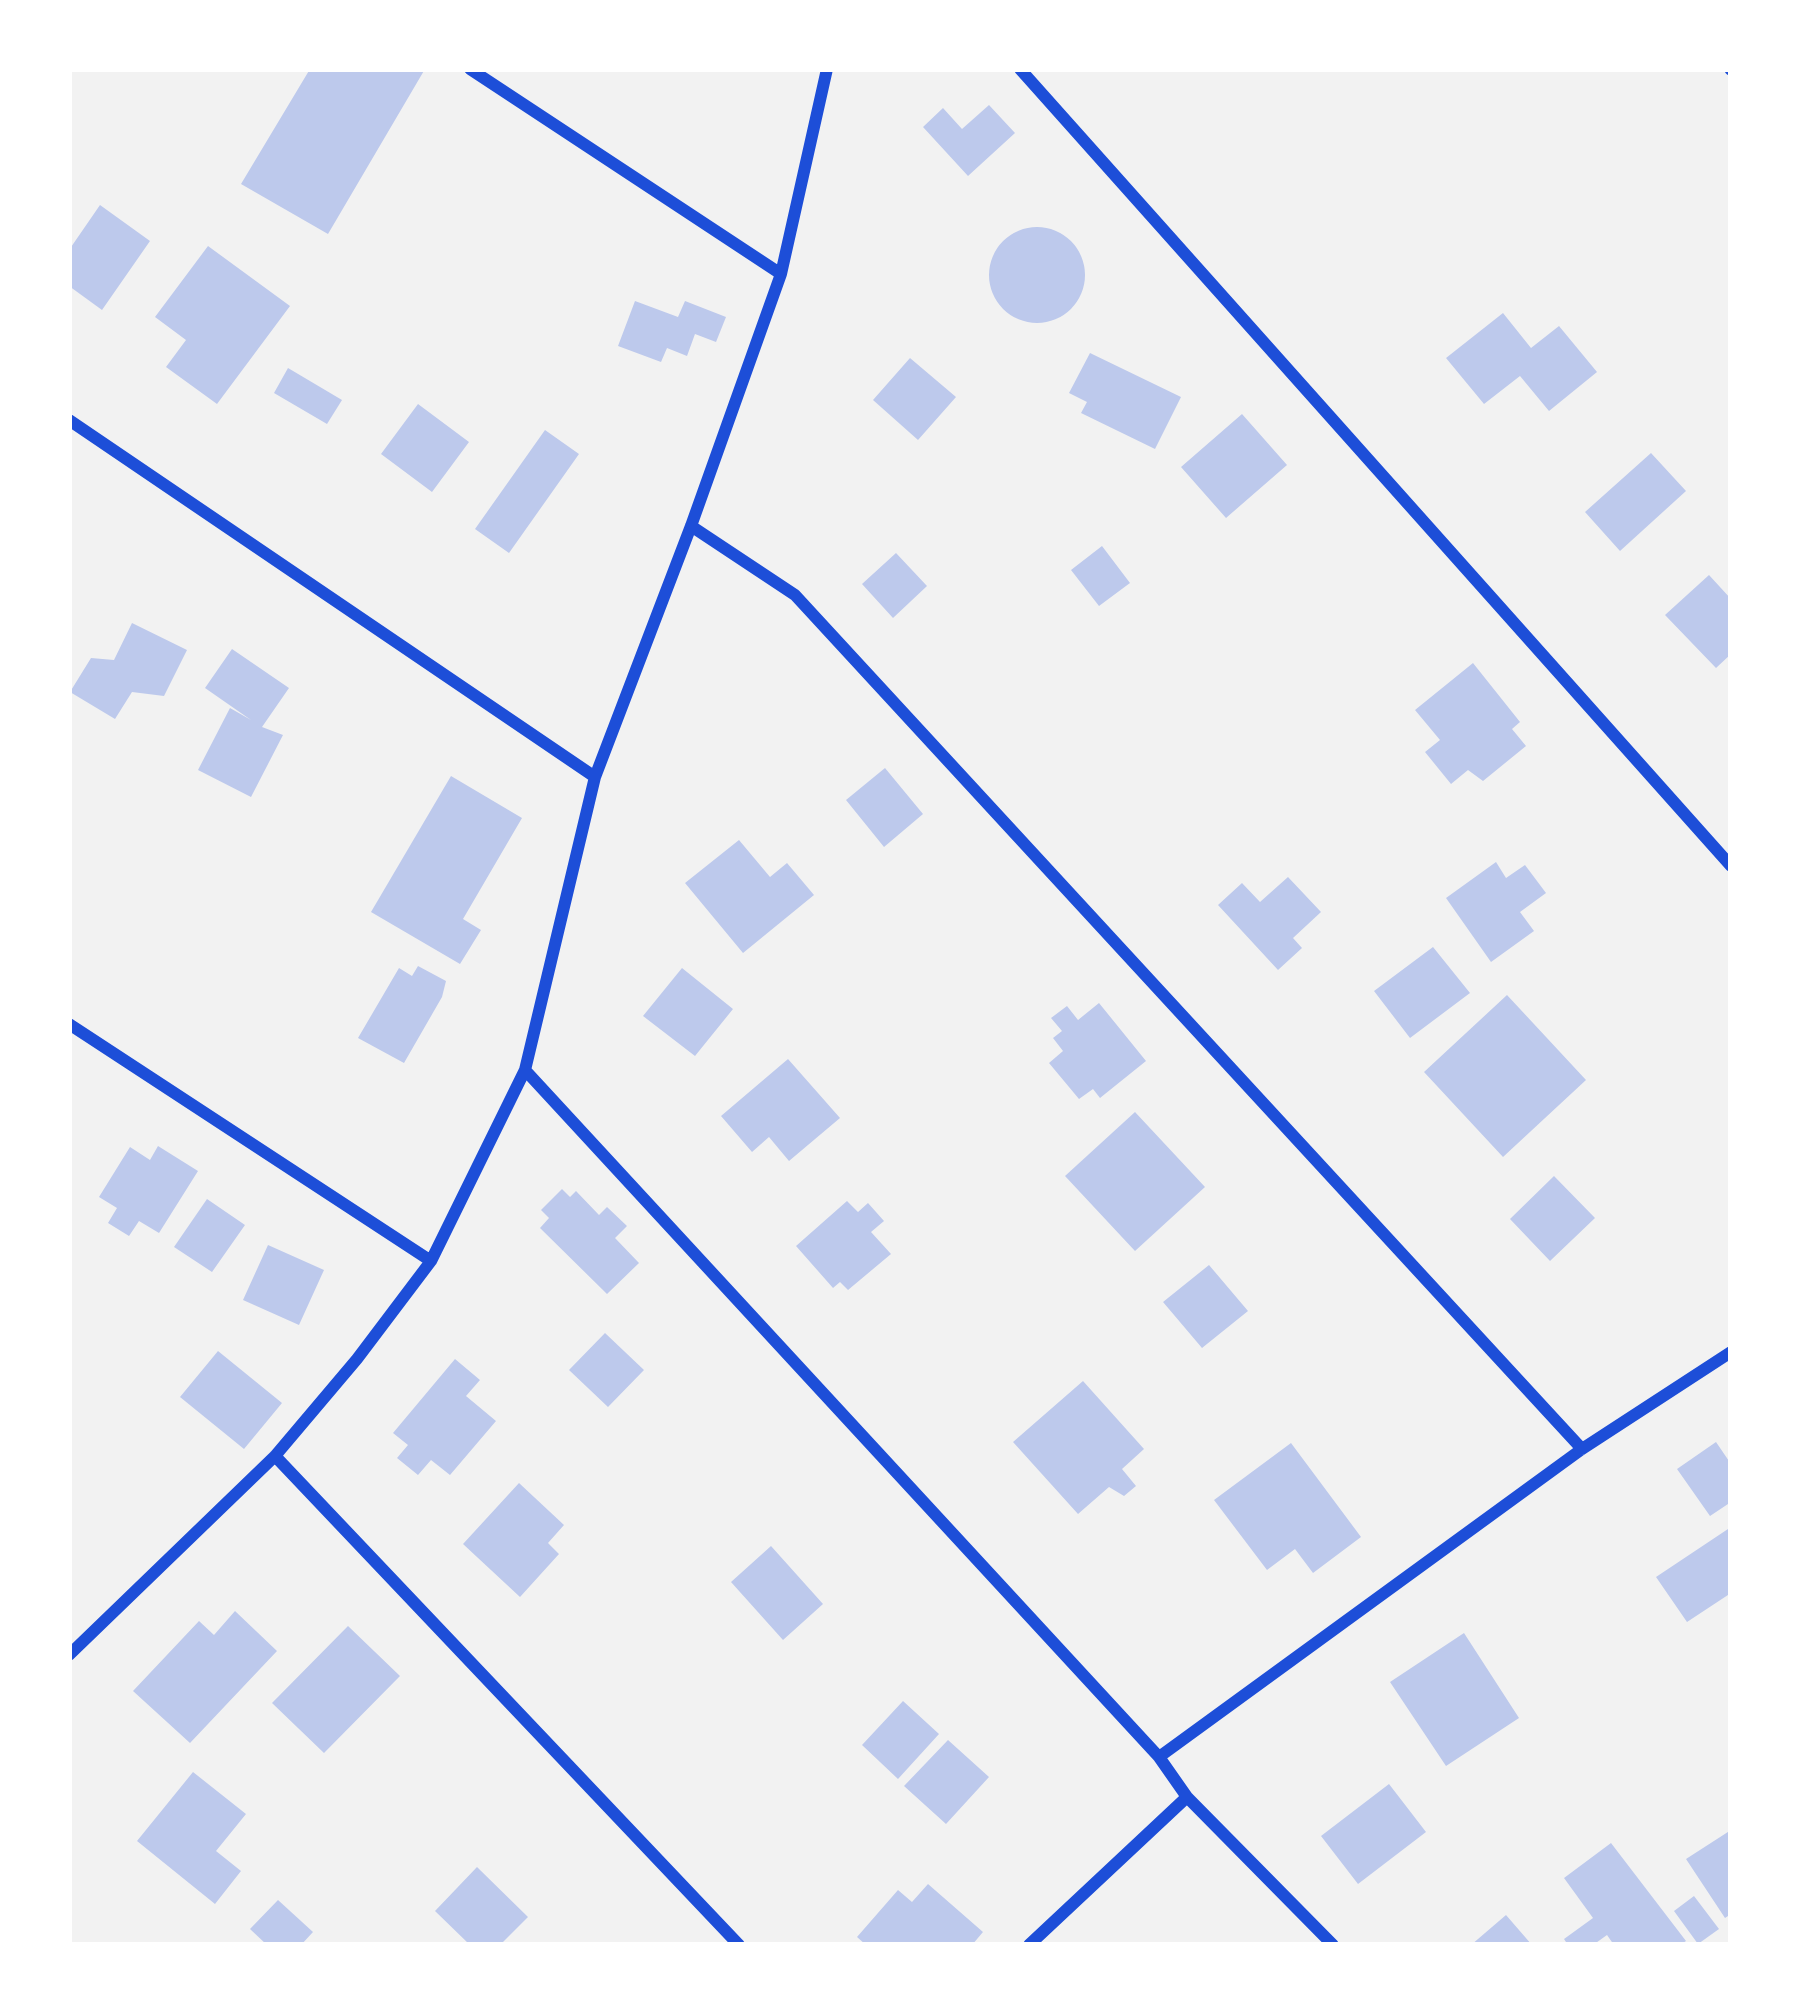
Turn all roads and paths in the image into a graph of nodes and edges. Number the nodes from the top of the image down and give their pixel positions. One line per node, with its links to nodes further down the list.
1 (470, 69): 4 (street)
2 (827, 69): 4 (street)
3 (1020, 69): 8 (street)
4 (781, 274): 6 (street)
5 (69, 420): 7 (street)
6 (692, 526): 7 (street); 13 (street)
7 (595, 777): 10 (street)
8 (1731, 866)
9 (69, 1024): 11 (street)
10 (525, 1070): 11 (street); 16 (street)
11 (431, 1261): 14 (street)
12 (1731, 1352): 13 (street)
13 (1582, 1449): 16 (street)
14 (275, 1456): 15 (street); 18 (street)
15 (69, 1655)
16 (1159, 1757): 17 (street)
17 (1187, 1797): 19 (street); 20 (street)
18 (739, 1945)
19 (1030, 1945)
20 (1333, 1945)

